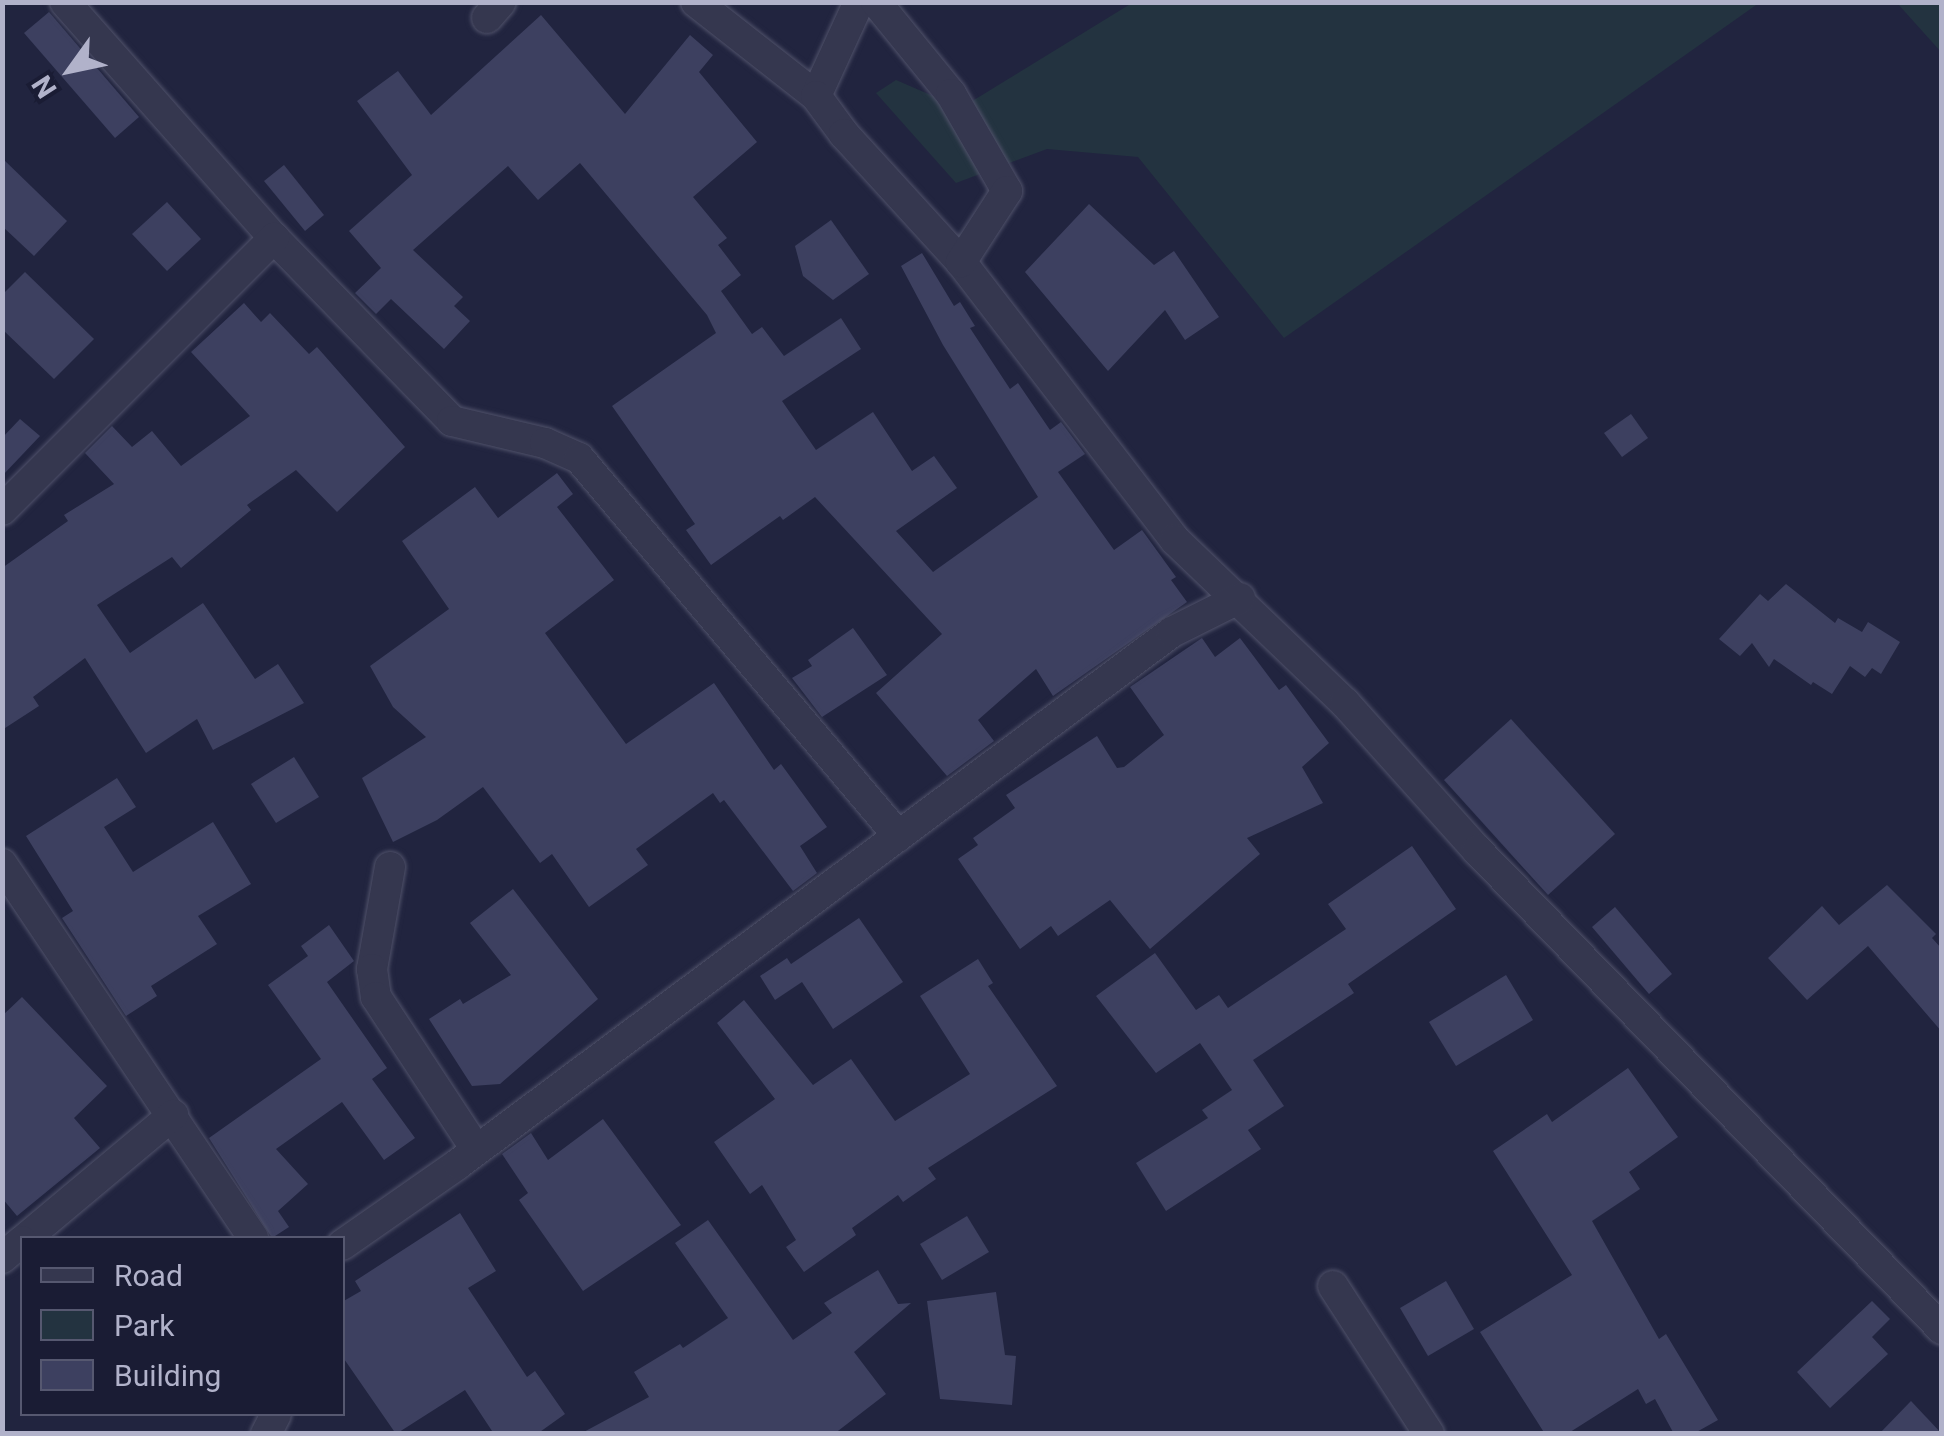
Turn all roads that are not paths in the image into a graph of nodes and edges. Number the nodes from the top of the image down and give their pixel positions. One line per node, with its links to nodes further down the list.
1 (65, 2): 6 (street)
2 (696, 2): 5 (street)
3 (859, 2): 5 (street)
4 (876, 2): 7 (street)
5 (816, 96): 7 (street)
6 (274, 238): 8 (street); 10 (street)
7 (961, 262): 9 (street)
8 (2, 510)
9 (1240, 598): 10 (street); 19 (street)
10 (898, 836): 14 (street)
11 (2, 864): 13 (street)
12 (390, 867): 14 (street)
13 (174, 1115): 15 (street); 16 (street)
14 (475, 1148): 17 (street)
15 (29, 1236)
16 (252, 1236)
17 (345, 1243)
18 (1333, 1286): 20 (street)
19 (1942, 1329)
20 (1429, 1434)

